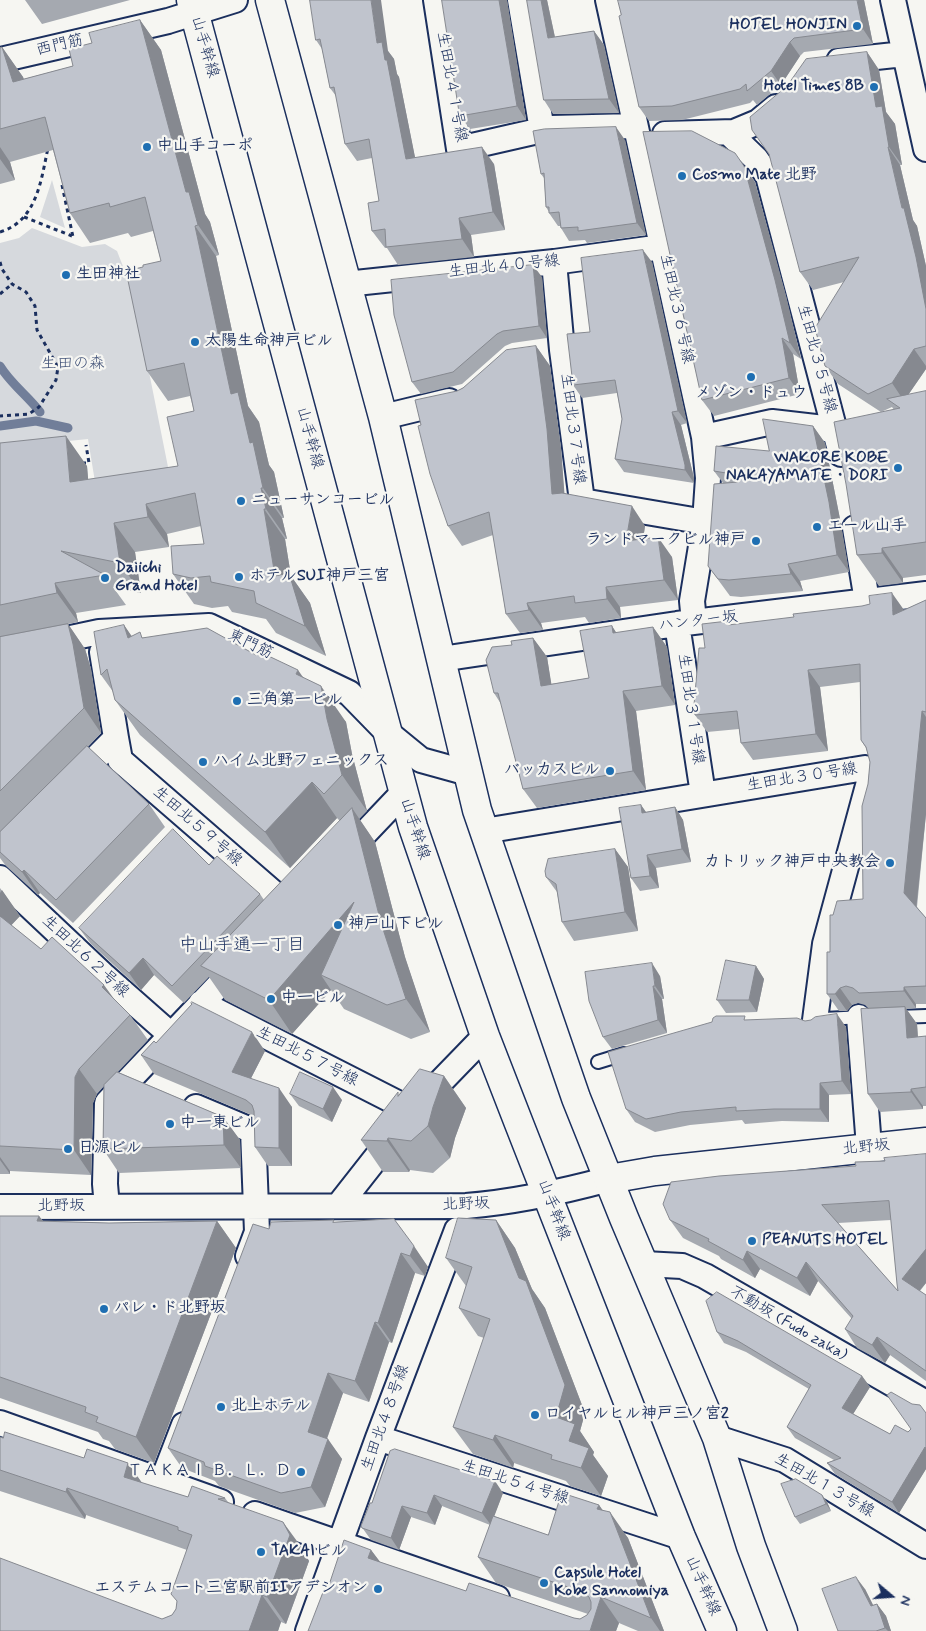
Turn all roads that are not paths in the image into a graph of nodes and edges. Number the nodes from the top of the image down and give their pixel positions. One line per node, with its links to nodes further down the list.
1 (235, 0): 7 (street, 西門筋)
2 (270, 0): 18 (main road)
3 (436, 0): 12 (street, 生田北４１号線)
4 (520, 0): 12 (street)
5 (608, 0): 13 (street, 生田北３６号線)
6 (893, 0): 8 (street)
7 (192, 6): 9 (street, 西門筋); 33 (main road, 山手幹線)
8 (904, 54): 10 (street); 15 (street)
9 (0, 60)
10 (820, 63)
11 (791, 94): 14 (street, 生田北４１号線)
12 (542, 130): 13 (street, 生田北４１号線)
13 (636, 130): 14 (street, 生田北４１号線); 16 (street, 生田北３６号線)
14 (729, 132): 21 (street, 生田北３５号線)
15 (926, 145)
16 (662, 247): 17 (street, 生田北４０号線); 23 (street, 生田北３６号線)
17 (554, 262): 18 (street, 生田北４０号線); 26 (street, 生田北３７号線)
18 (346, 284): 20 (main road)
19 (468, 397): 20 (street)
20 (383, 417): 32 (main road)
21 (837, 434): 22 (street); 23 (street); 24 (street, 生田北３５号線)
22 (864, 435)
23 (704, 437): 26 (street, 生田北３６号線)
24 (846, 480)
25 (852, 507): 28 (street)
26 (705, 522): 29 (street, 生田北３６号線)
27 (926, 594): 28 (street, ハンター坂)
28 (867, 601): 29 (street, ハンター坂)
29 (686, 623): 32 (street, ハンター坂); 38 (street, 生田北３１号線)
30 (99, 632): 31 (street, 東門筋); 33 (street, 東門筋); 34 (street, 生田北５９号線)
31 (0, 653)
32 (441, 659): 35 (main road)
33 (388, 733): 35 (street, 東門筋); 37 (main road, 山手幹線)
34 (116, 738): 36 (street); 42 (street, 生田北５９号線)
35 (468, 773): 39 (main road)
36 (62, 792)
37 (402, 793): 40 (street); 49 (main road, 山手幹線)
38 (703, 794): 39 (street, 生田北３０号線); 47 (street, 生田北３０号線)
39 (484, 831): 56 (main road)
40 (333, 866)
41 (0, 878): 48 (street, 生田北６２号線)
42 (292, 909)
43 (253, 949): 44 (street)
44 (201, 1004): 48 (street); 53 (street, 生田北５７号線)
45 (926, 1016): 46 (lane)
46 (875, 1017): 47 (lane); 55 (street)
47 (810, 1020)
48 (171, 1035): 62 (street)
49 (485, 1036): 53 (street); 57 (main road, 山手幹線)
50 (634, 1051): 51 (lane)
51 (598, 1062)
52 (174, 1098): 59 (street)
53 (413, 1111): 58 (street)
54 (926, 1142): 55 (main road, 北野坂)
55 (869, 1147): 56 (main road, 北野坂)
56 (609, 1179): 57 (street, 北野坂); 63 (main road)
57 (547, 1195): 60 (street, 北野坂); 71 (main road, 山手幹線)
58 (339, 1205): 59 (street, 北野坂); 60 (street, 北野坂)
59 (256, 1206): 62 (street, 北野坂); 64 (street)
60 (466, 1206): 68 (street, 生田北４８号線)
61 (0, 1207): 62 (street, 北野坂)
62 (108, 1207)
63 (644, 1264): 65 (street, 不動坂 (Fudo zaka)); 69 (main road)
64 (240, 1278)
65 (926, 1404)
66 (190, 1408): 70 (street)
67 (0, 1423): 70 (street)
68 (378, 1438): 71 (street, 生田北５４号線); 72 (street, 生田北４８号線)
69 (717, 1438): 73 (street, 生田北１３号線); 77 (main road)
70 (162, 1482): 72 (street)
71 (681, 1537): 76 (main road, 山手幹線)
72 (340, 1544): 74 (street); 75 (street, 生田北４８号線)
73 (926, 1546)
74 (514, 1603)
75 (308, 1631)
76 (722, 1631)
77 (783, 1631)

